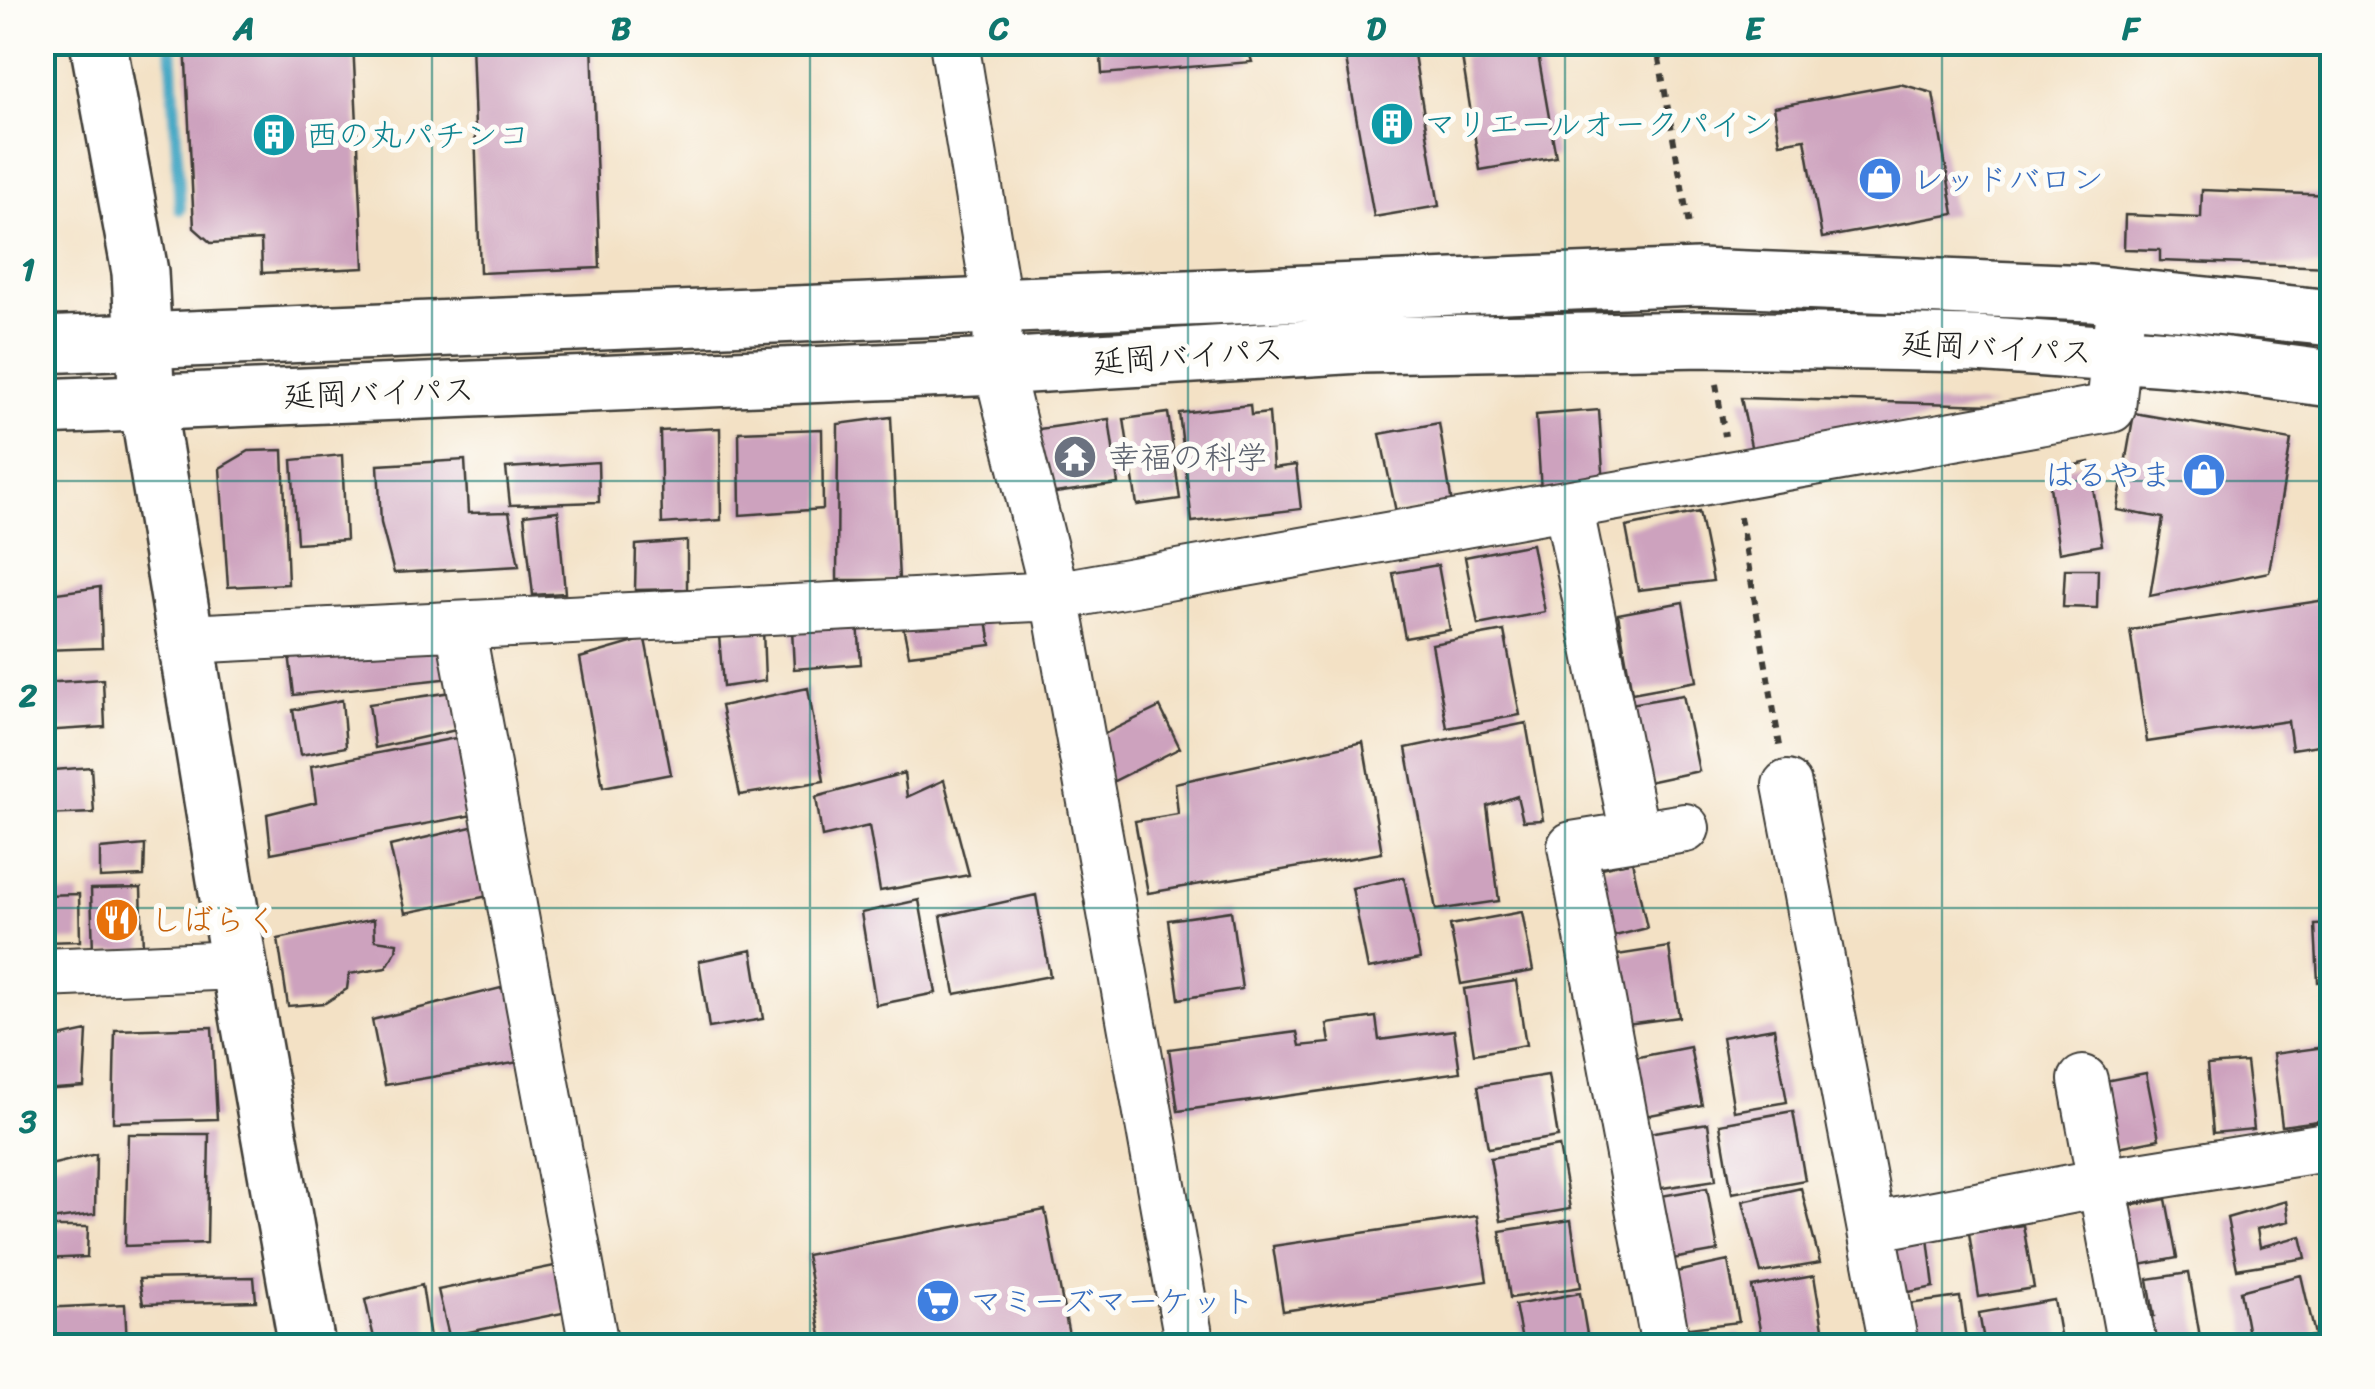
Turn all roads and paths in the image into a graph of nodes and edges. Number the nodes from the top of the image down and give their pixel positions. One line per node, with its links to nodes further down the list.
1 (98, 42): 9 (main road)
2 (954, 42): 6 (street)
3 (1656, 42): 4 (path)
4 (1698, 276): 5 (main road, 延岡バイパス); 6 (main road, 延岡バイパス)
5 (2122, 297): 7 (main road, 延岡バイパス); 11 (street)
6 (997, 303): 9 (main road, 延岡バイパス); 12 (street)
7 (2332, 318)
8 (1708, 339): 11 (main road, 延岡バイパス); 12 (main road, 延岡バイパス); 16 (path)
9 (145, 341): 10 (main road, 延岡バイパス); 14 (main road)
10 (42, 345)
11 (2116, 354): 13 (main road, 延岡バイパス); 16 (street)
12 (998, 368): 14 (main road, 延岡バイパス); 18 (street)
13 (2332, 379)
14 (148, 403): 15 (main road, 延岡バイパス); 20 (main road)
15 (42, 406)
16 (1732, 476): 17 (street); 21 (path)
17 (1568, 504): 18 (street); 23 (street)
18 (1055, 596): 19 (street); 32 (street)
19 (460, 626): 20 (street); 31 (street)
20 (188, 639): 24 (main road)
21 (1786, 785): 29 (street)
22 (1685, 828): 23 (street)
23 (1635, 835): 33 (street)
24 (239, 965): 25 (street); 30 (main road)
25 (42, 973)
26 (2082, 1080): 28 (street)
27 (2332, 1146): 28 (street)
28 (2102, 1183): 29 (street); 35 (street)
29 (1872, 1226): 34 (street)
30 (307, 1346)
31 (594, 1346)
32 (1190, 1346)
33 (1666, 1346)
34 (1894, 1346)
35 (2132, 1346)

